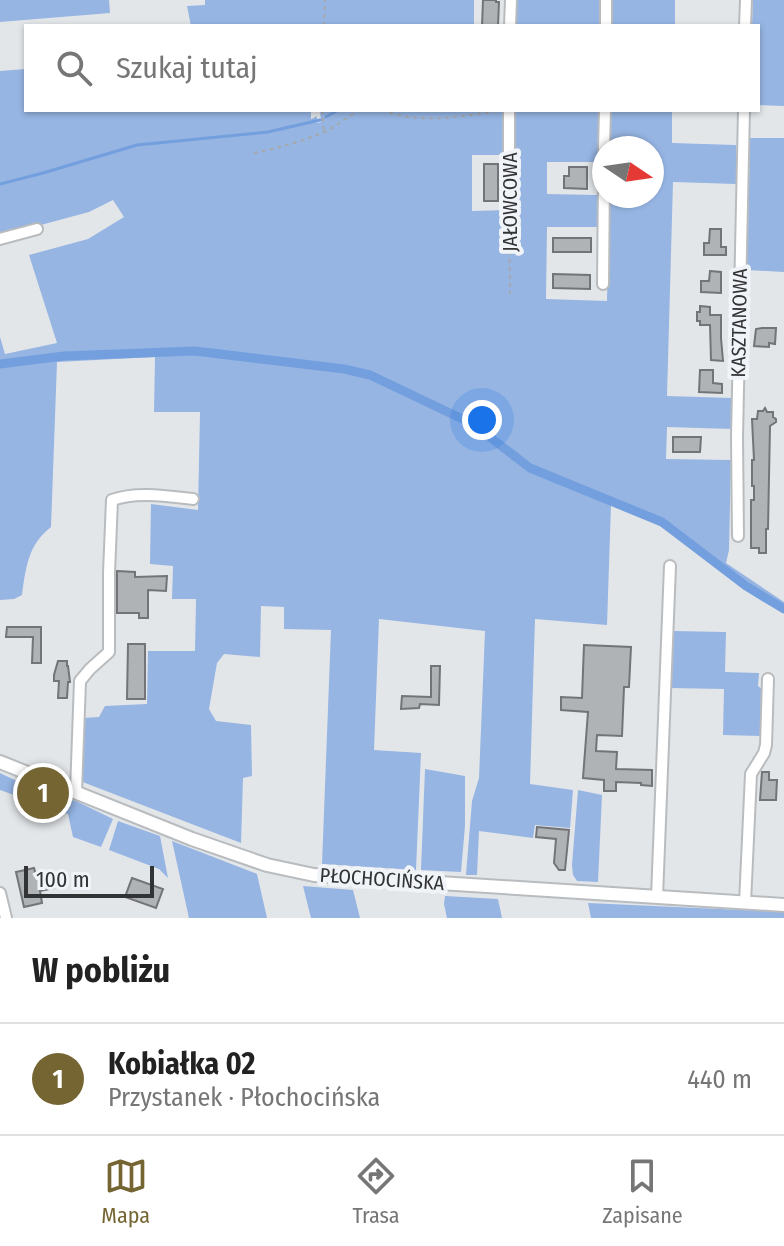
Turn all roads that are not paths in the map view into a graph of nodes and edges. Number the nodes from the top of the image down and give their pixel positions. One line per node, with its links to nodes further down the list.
1 (511, 0): 4 (street)
2 (606, 0): 5 (street)
3 (746, 0): 6 (street)
4 (510, 24)
5 (606, 24)
6 (745, 24)
7 (509, 112): 11 (street, JAŁOWCOWA)
8 (605, 112): 10 (street)
9 (744, 112): 17 (street, KASZTANOWA)
10 (604, 136)
11 (509, 202)
12 (604, 208): 15 (street)
13 (37, 229): 14 (street)
14 (0, 239)
15 (603, 284)
16 (193, 499): 21 (street)
17 (738, 536)
18 (670, 566): 23 (street)
19 (768, 679): 24 (street)
20 (0, 762): 21 (main road, PŁOCHOCIŃSKA)
21 (76, 792): 23 (main road, PŁOCHOCIŃSKA)
22 (0, 894): 26 (street)
23 (657, 897): 24 (main road, PŁOCHOCIŃSKA)
24 (745, 903): 25 (main road, PŁOCHOCIŃSKA)
25 (784, 905)
26 (6, 918)

